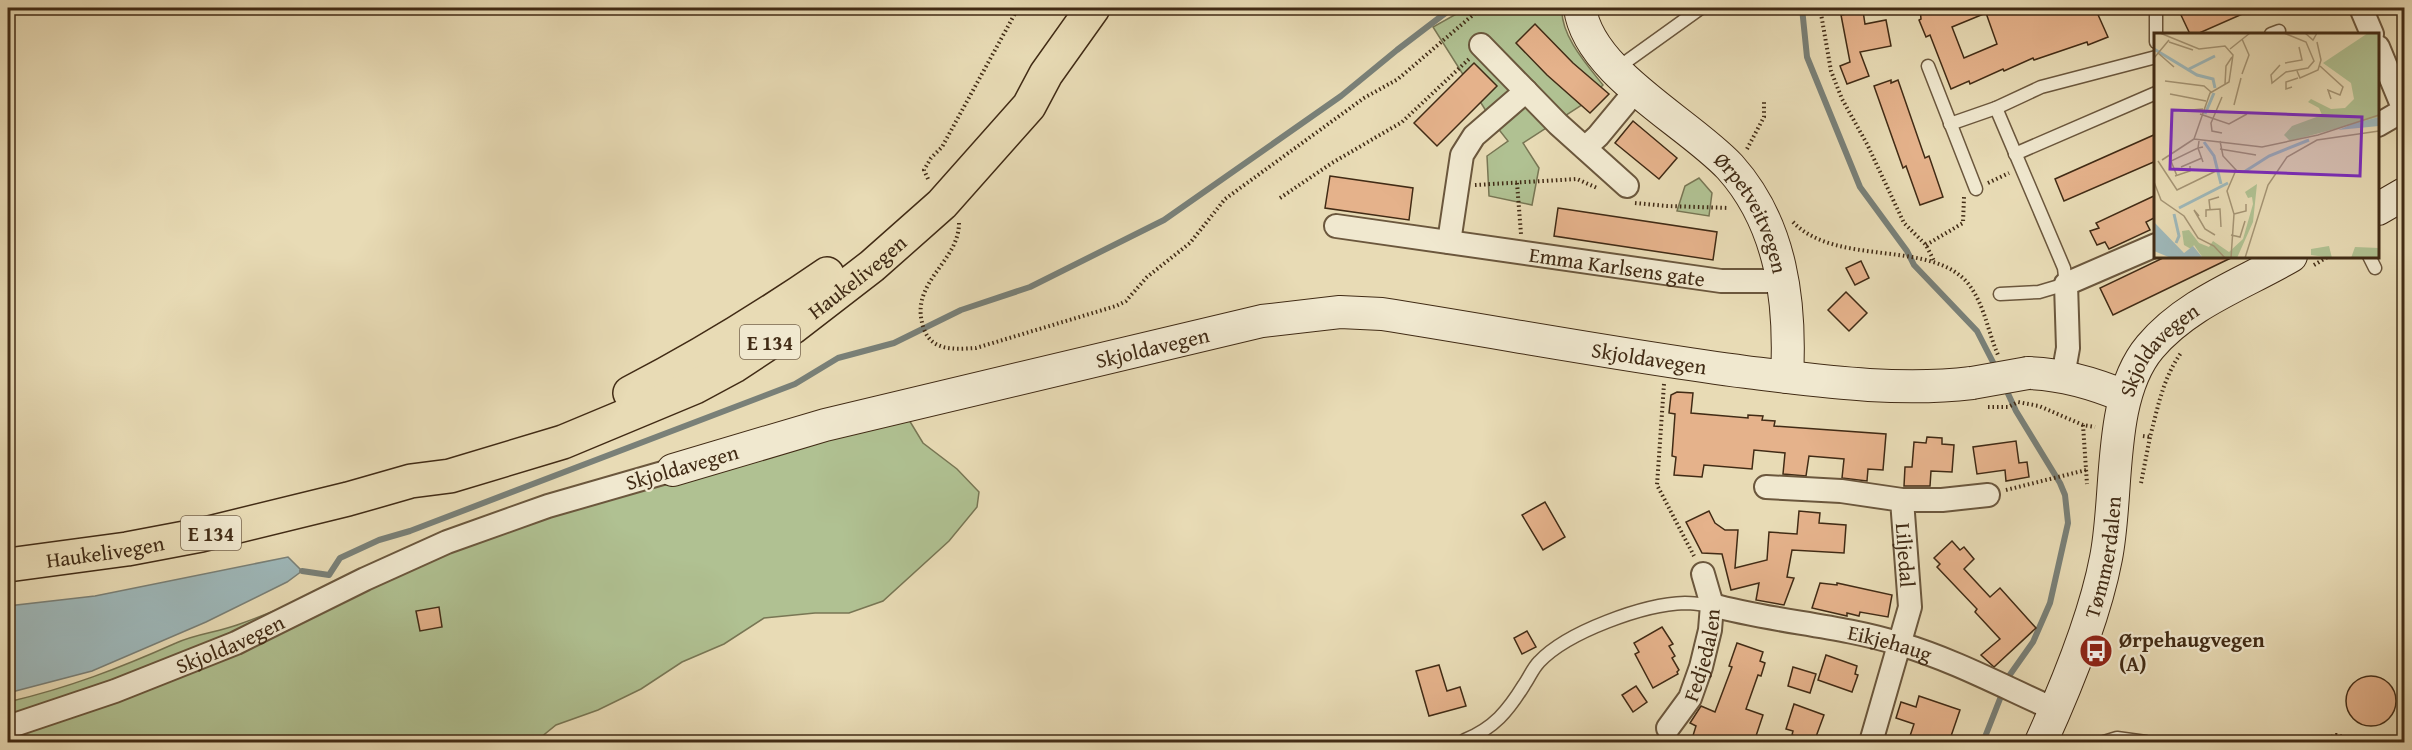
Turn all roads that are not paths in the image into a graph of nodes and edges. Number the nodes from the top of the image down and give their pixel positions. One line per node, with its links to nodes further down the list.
1 (1093, 8): 40 (highway, Haukelivegen / E 134)
2 (1580, 8): 12 (street, Ørpetveitvegen)
3 (1701, 8): 12 (lane)
4 (2156, 8): 6 (lane)
5 (2361, 8): 7 (street)
6 (2156, 33)
7 (2372, 33)
8 (1481, 45): 13 (street)
9 (2379, 49): 17 (street)
10 (2154, 58): 15 (lane)
11 (1928, 66): 16 (lane)
12 (1627, 79): 18 (street); 30 (street, Ørpetveitvegen)
13 (1526, 92): 18 (street); 25 (street)
14 (2154, 94): 19 (lane)
15 (1996, 108): 16 (lane); 19 (lane)
16 (1950, 124): 21 (lane)
17 (2379, 124)
18 (1585, 148): 20 (street)
19 (2015, 154): 31 (lane)
20 (1627, 186)
21 (1977, 189)
22 (2404, 194): 23 (street)
23 (2379, 208)
24 (1336, 226): 25 (street, Emma Karlsens gate)
25 (1449, 242): 30 (street, Emma Karlsens gate)
26 (2154, 246): 31 (street)
27 (2369, 258): 29 (lane)
28 (2301, 262): 35 (street, Skjoldavegen)
29 (2375, 268)
30 (1783, 281): 34 (street, Ørpetveitvegen)
31 (2066, 284): 32 (lane); 33 (street)
32 (2000, 294)
33 (2063, 376): 34 (street, Skjoldavegen, bridge); 35 (street, Skjoldavegen)
34 (1787, 377): 36 (street, Skjoldavegen)
35 (2124, 396): 44 (street, Tømmerdalen)
36 (674, 470): 45 (street, Skjoldavegen)
37 (1766, 488): 39 (street, Liljedal)
38 (1988, 495): 39 (street)
39 (1902, 500): 43 (street, Liljedal)
40 (8, 565)
41 (1702, 574): 42 (street, Fedjedalen)
42 (1712, 605): 43 (street, Eikjehaug); 46 (street, Fedjedalen); 47 (lane)
43 (1899, 644): 44 (street, Eikjehaug); 48 (street, Liljedal)
44 (2056, 710): 49 (street, Tømmerdalen)
45 (8, 726)
46 (1668, 728)
47 (1465, 740)
48 (1871, 742)
49 (2042, 742)
50 (2104, 742): 51 (lane)
51 (2146, 742)

